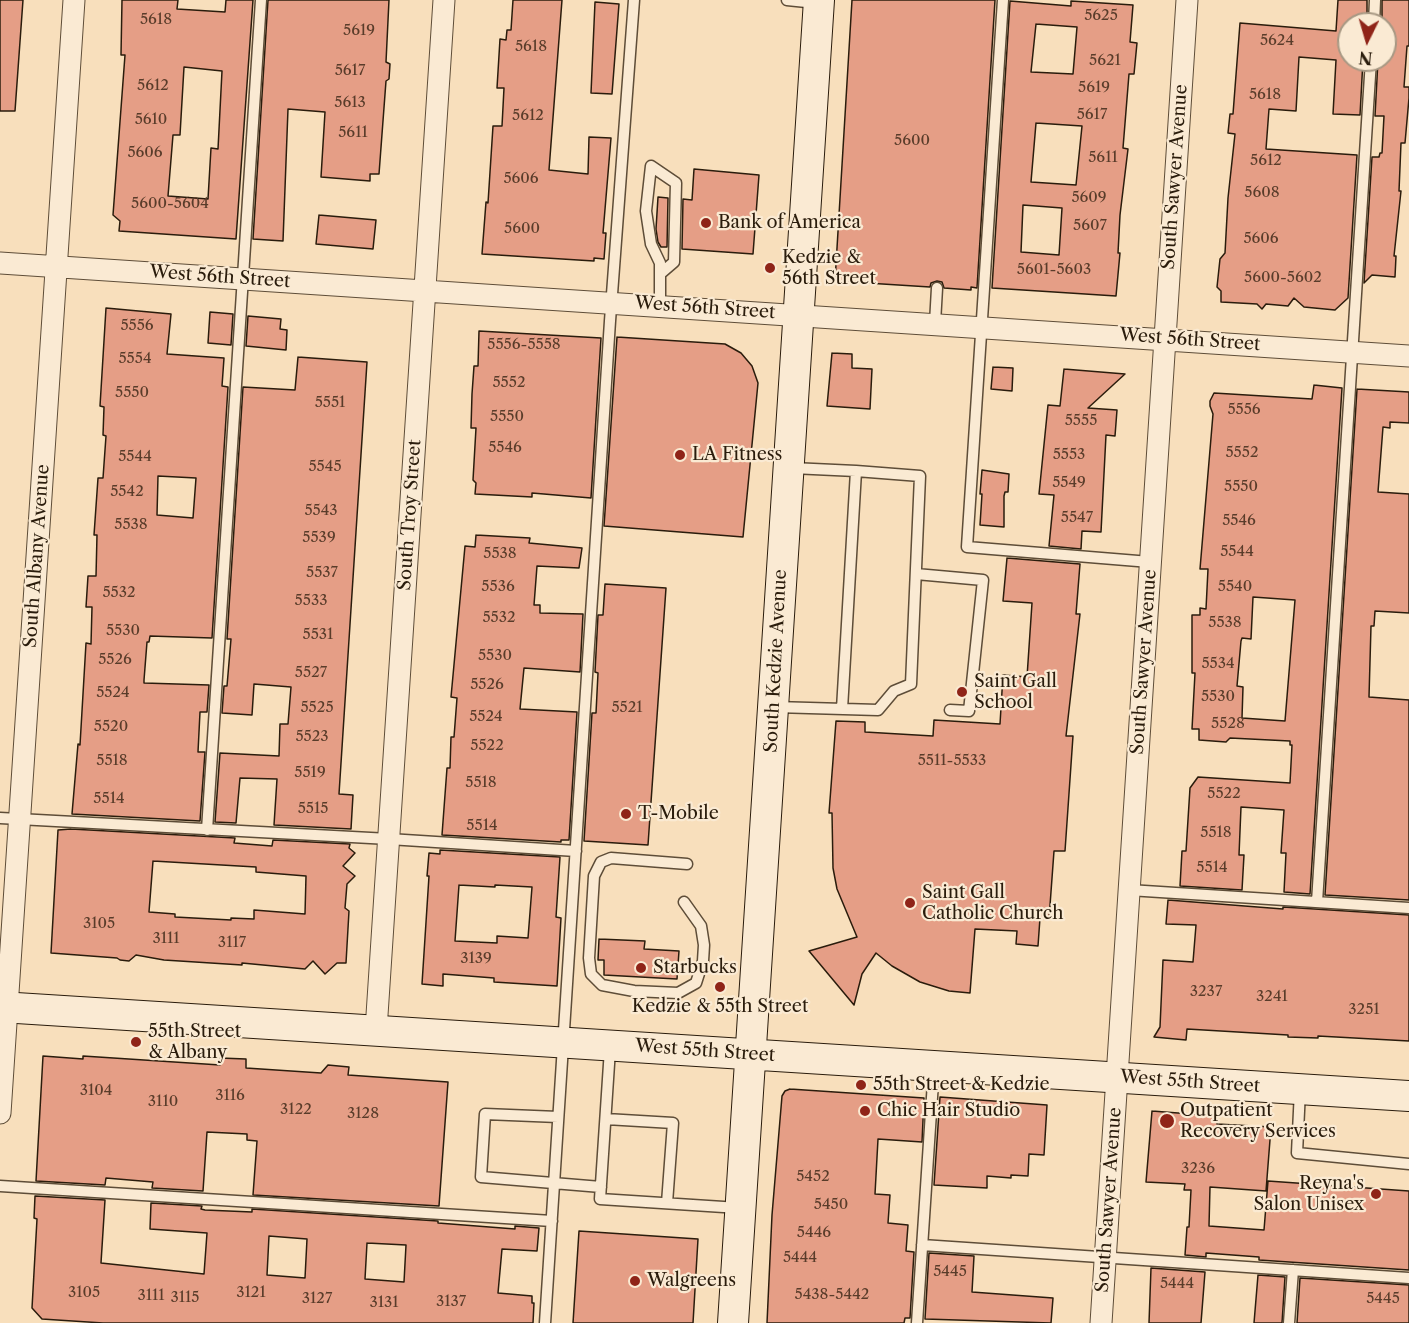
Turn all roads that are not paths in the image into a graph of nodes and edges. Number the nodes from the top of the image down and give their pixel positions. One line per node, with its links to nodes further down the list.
1 (74, 0): 11 (street, South Albany Avenue)
2 (261, 0): 13 (lane)
3 (444, 0): 15 (street, South Troy Street)
4 (634, 0): 16 (lane)
5 (787, 0): 8 (lane)
6 (1003, 0): 20 (lane)
7 (1187, 0): 21 (street, South Sawyer Avenue)
8 (819, 1): 18 (main road, South Kedzie Avenue)
9 (1370, 72): 22 (lane)
10 (0, 262): 11 (street, West 56th Street)
11 (56, 266): 13 (street, West 56th Street); 31 (street, South Albany Avenue)
12 (660, 274): 12 (lane); 17 (lane)
13 (243, 278): 15 (street, West 56th Street); 32 (lane)
14 (937, 288): 19 (lane)
15 (425, 290): 16 (street, West 56th Street); 33 (street, South Troy Street)
16 (612, 302): 17 (street, West 56th Street); 34 (lane)
17 (660, 305): 18 (street, West 56th Street)
18 (799, 315): 19 (street, West 56th Street); 24 (main road, South Kedzie Avenue)
19 (935, 323): 20 (street, West 56th Street)
20 (981, 327): 21 (street, West 56th Street); 26 (lane)
21 (1165, 338): 22 (street, West 56th Street); 26 (street, South Sawyer Avenue)
22 (1352, 352): 23 (street, West 56th Street); 38 (lane)
23 (1409, 356)
24 (789, 468): 25 (lane); 28 (main road, South Kedzie Avenue)
25 (856, 471): 27 (lane); 29 (lane)
26 (1150, 562): 36 (street, South Sawyer Avenue)
27 (916, 574): 29 (lane); 30 (lane)
28 (773, 706): 29 (lane); 44 (main road, South Kedzie Avenue)
29 (842, 709)
30 (950, 710)
31 (10, 819): 32 (lane); 40 (street, South Albany Avenue)
32 (207, 830): 33 (lane)
33 (388, 839): 34 (lane); 41 (street, South Troy Street)
34 (576, 851): 42 (lane)
35 (687, 864): 37 (lane)
36 (1129, 890): 38 (lane); 46 (street, South Sawyer Avenue)
37 (684, 902)
38 (1317, 902): 39 (lane)
39 (1409, 908)
40 (3, 1007): 41 (main road, West 55th Street); 49 (street, South Albany Avenue)
41 (376, 1030): 42 (main road, West 55th Street)
42 (563, 1042): 43 (main road, West 55th Street); 50 (lane)
43 (611, 1045): 44 (main road, West 55th Street); 51 (lane)
44 (750, 1054): 45 (main road, West 55th Street); 57 (main road, South Kedzie Avenue)
45 (934, 1066): 46 (main road, West 55th Street); 59 (lane)
46 (1117, 1078): 47 (main road, West 55th Street); 60 (street, South Sawyer Avenue)
47 (1300, 1089): 48 (main road, West 55th Street); 52 (lane)
48 (1409, 1096)
49 (0, 1113)
50 (558, 1117): 53 (lane); 53 (lane)
51 (606, 1119): 55 (lane); 56 (lane)
52 (1409, 1164)
53 (554, 1184): 55 (lane); 58 (lane)
54 (0, 1186): 58 (lane)
55 (601, 1187): 56 (lane)
56 (667, 1203): 57 (lane)
57 (740, 1208): 64 (main road, South Kedzie Avenue)
58 (552, 1221): 63 (lane)
59 (922, 1245): 60 (lane); 65 (lane)
60 (1105, 1257): 61 (lane); 66 (street, South Sawyer Avenue)
61 (1293, 1269): 62 (lane); 67 (lane)
62 (1409, 1278)
63 (545, 1323)
64 (733, 1323)
65 (916, 1323)
66 (1101, 1323)
67 (1289, 1323)

